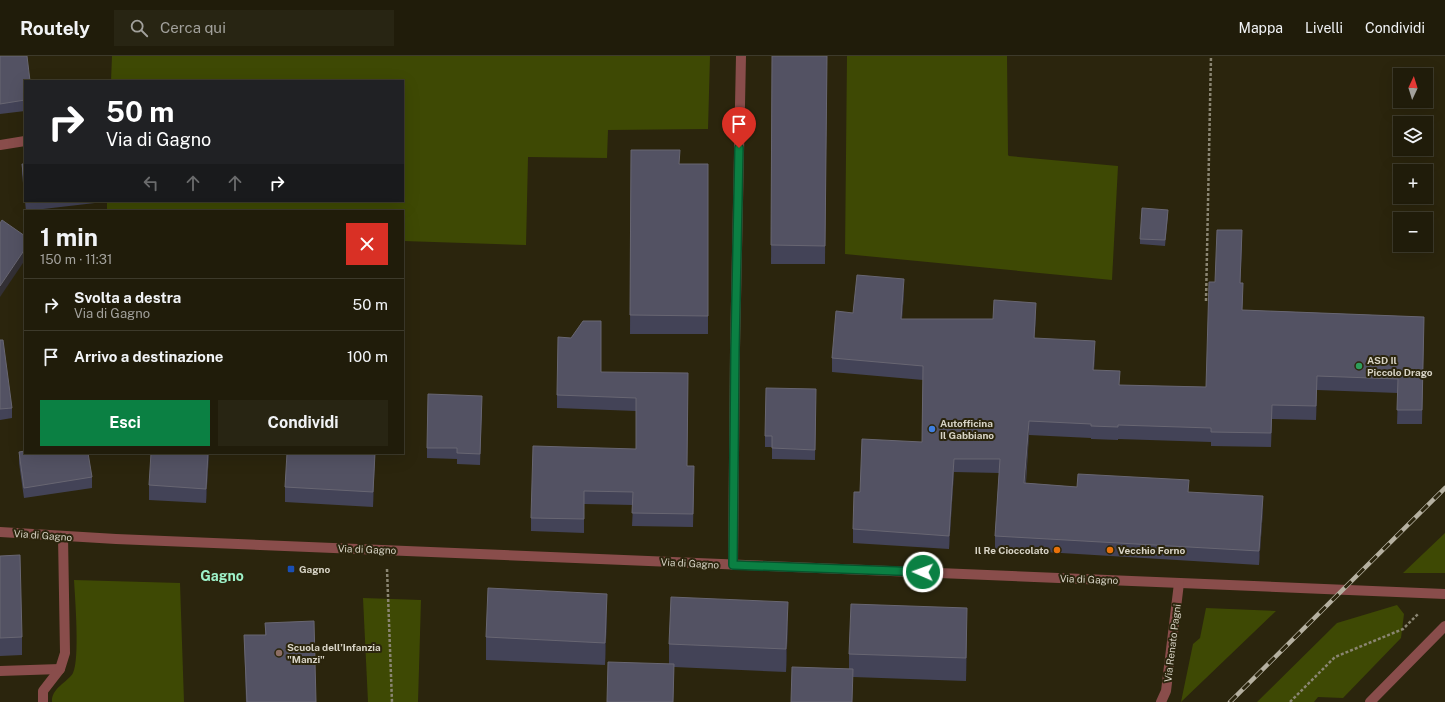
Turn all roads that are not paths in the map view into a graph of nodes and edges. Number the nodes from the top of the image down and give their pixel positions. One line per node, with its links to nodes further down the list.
1 (741, 56): 6 (street, Via di Gagno)
2 (24, 141): 3 (street)
3 (0, 145)
4 (0, 532): 5 (street, Via di Gagno)
5 (63, 536): 6 (street, Via di Gagno); 10 (street)
6 (733, 565): 7 (street, Via di Gagno)
7 (1178, 583): 8 (street, Via di Gagno); 13 (street, Via Renato Pagni)
8 (1445, 594)
9 (1445, 626): 14 (street)
10 (60, 669): 11 (street); 12 (street)
11 (0, 671)
12 (43, 702)
13 (1161, 702)
14 (1370, 702)

